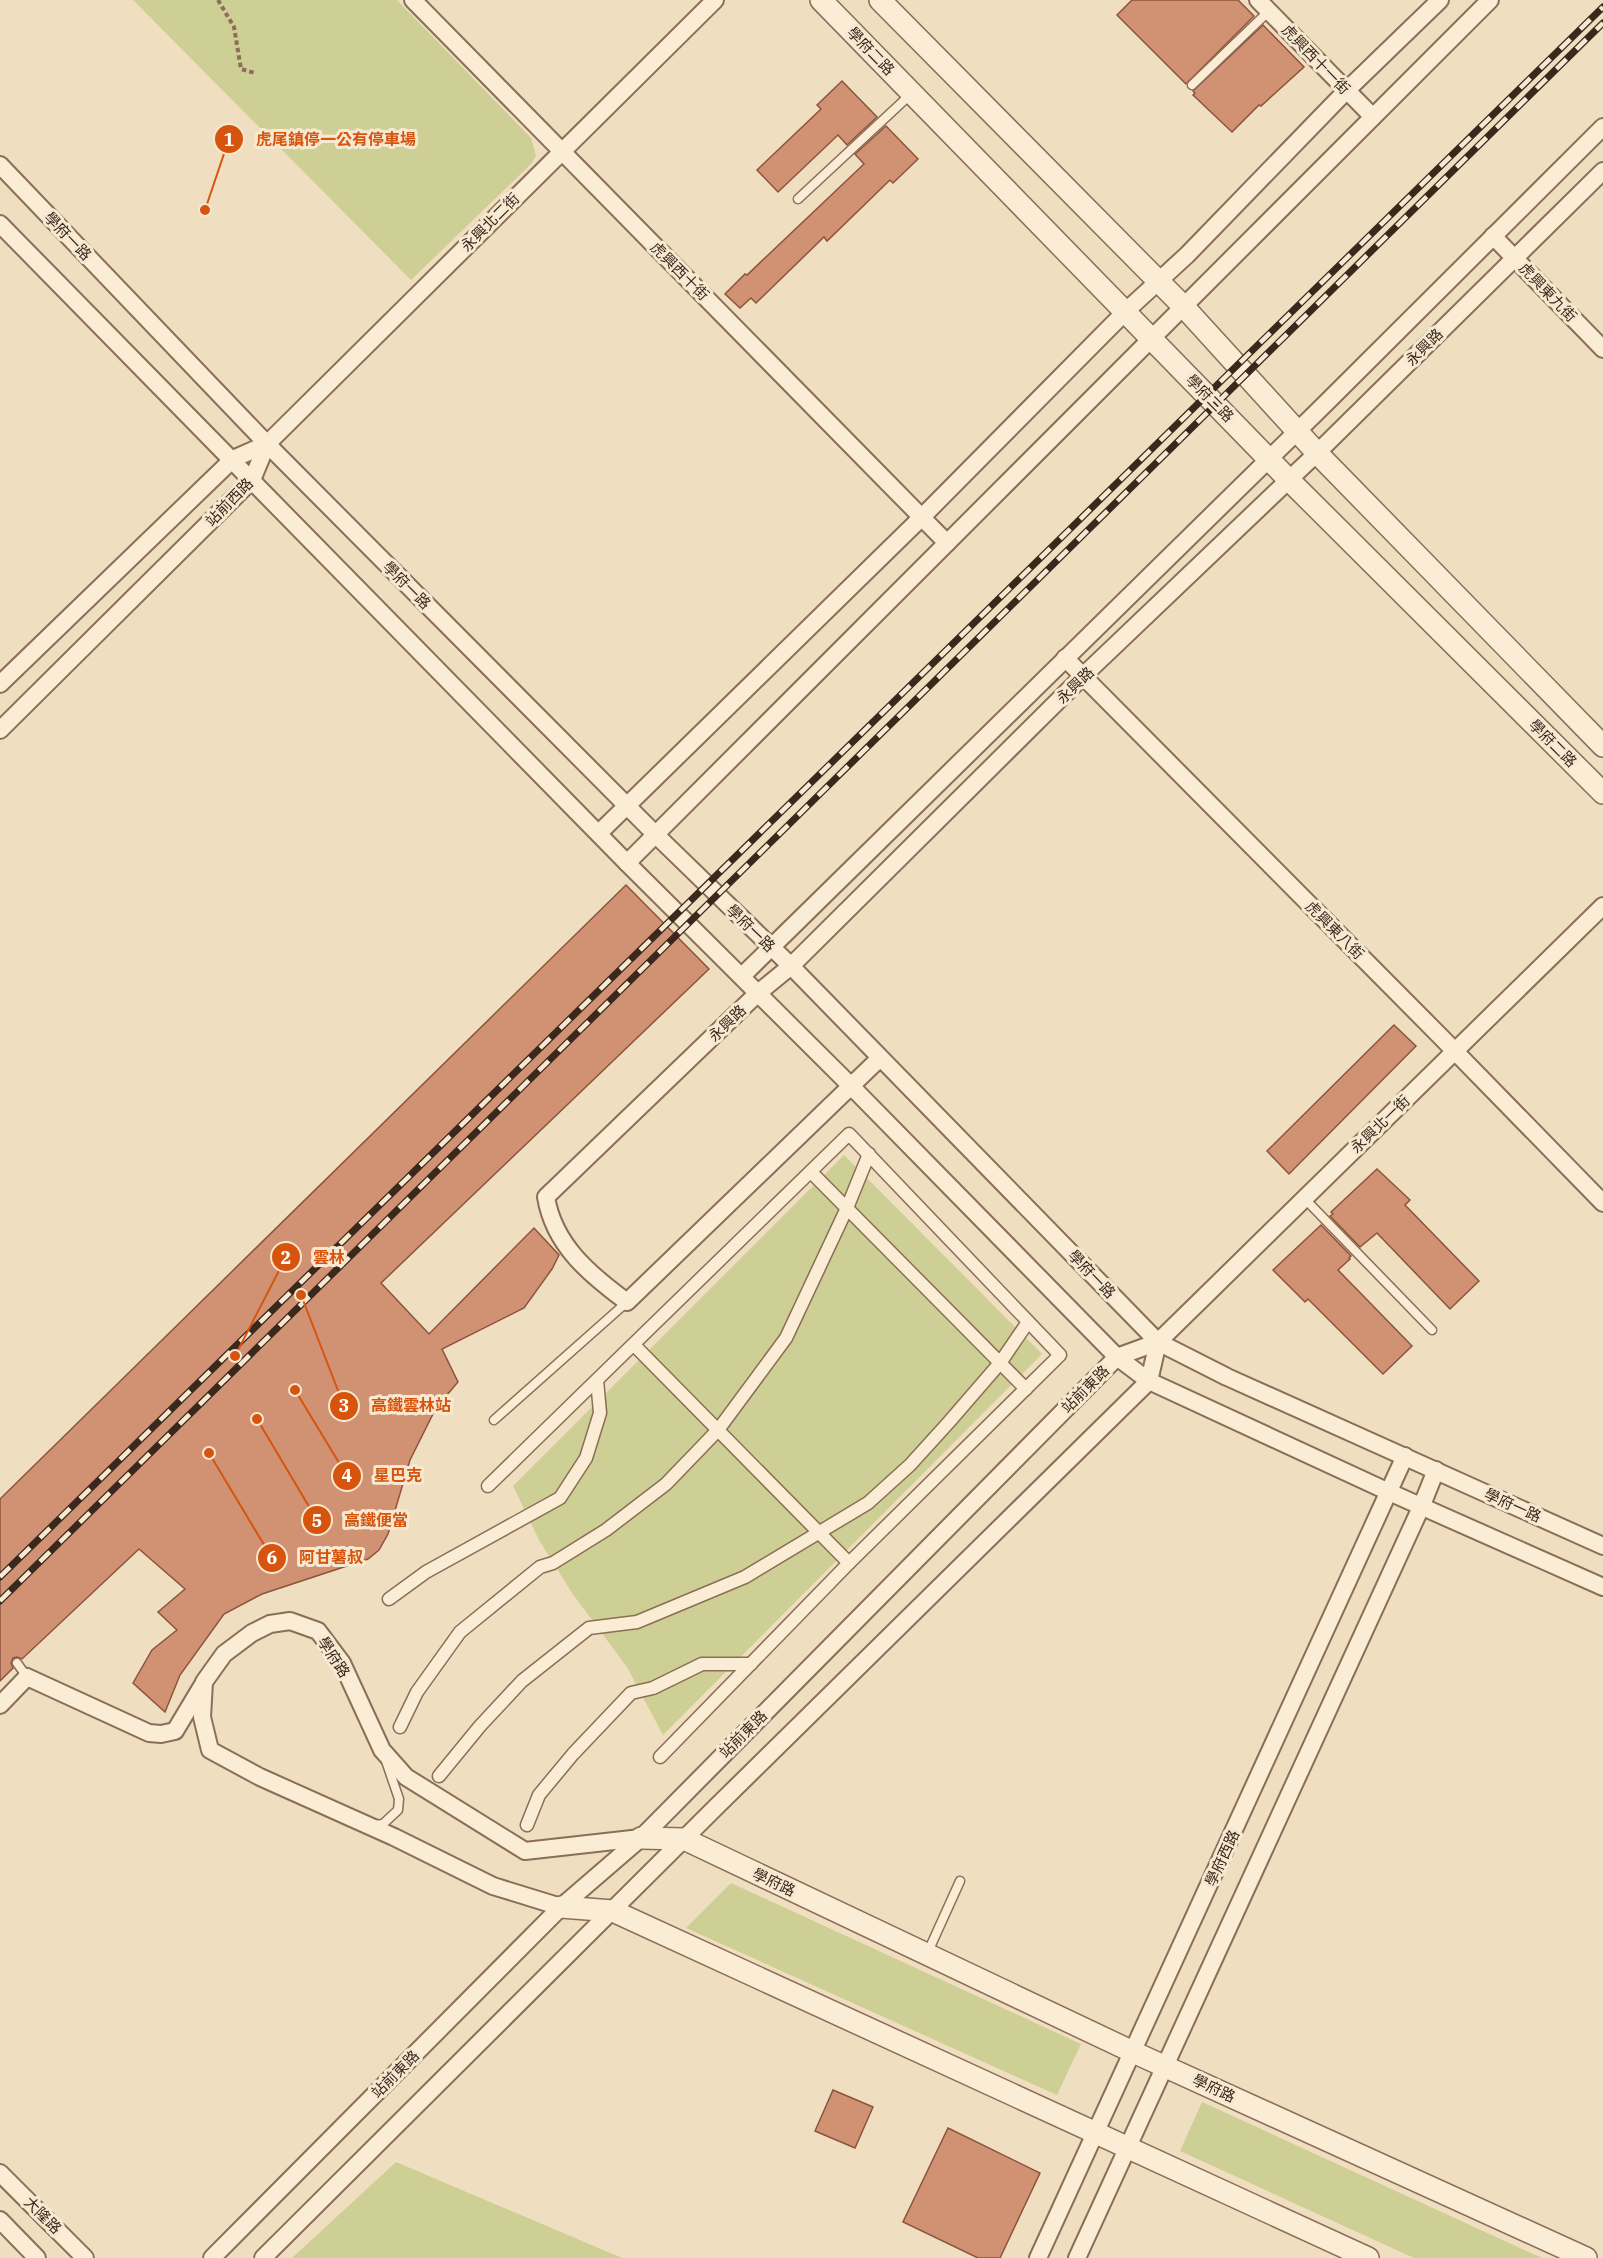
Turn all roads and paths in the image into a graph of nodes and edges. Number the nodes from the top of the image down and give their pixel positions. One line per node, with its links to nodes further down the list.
1 (218, 0): 9 (path)
2 (413, 0): 15 (street, 虎興西十街)
3 (715, 0): 15 (street, 永興北二街)
4 (822, 0): 12 (street, 學府二路)
5 (880, 0): 22 (street)
6 (1440, 0): 11 (street)
7 (1490, 0): 13 (street)
8 (1264, 6): 10 (lane); 11 (street, 虎興西十一街)
9 (255, 73)
10 (1192, 85)
11 (1347, 90): 13 (street, 虎興西十一街); 22 (street)
12 (912, 93): 18 (lane); 24 (street, 學府二路)
13 (1373, 117): 23 (street)
14 (1603, 127): 20 (street, 永興路)
15 (561, 151): 28 (street, 永興北二街); 34 (street, 虎興西十街)
16 (0, 165): 28 (street, 學府一路)
17 (1603, 171): 21 (street, 永興路)
18 (798, 199)
19 (0, 224): 31 (street)
20 (1493, 236): 21 (street, 虎興東九街); 27 (street, 永興路)
21 (1514, 258): 26 (street, 虎興東九街); 29 (street, 永興路)
22 (1160, 282): 23 (street); 24 (street)
23 (1184, 307): 25 (street); 27 (street)
24 (1126, 312): 25 (street, 學府二路); 34 (street)
25 (1151, 339): 30 (street, 學府二路); 35 (street)
26 (1603, 349)
27 (1298, 430): 29 (street); 30 (street, 永興路)
28 (267, 444): 31 (street, 站前西路); 32 (street, 站前西路); 42 (street, 學府一路)
29 (1317, 453): 33 (street, 永興路); 40 (street)
30 (1269, 457): 33 (street, 學府二路); 36 (street, 永興路)
31 (233, 459): 32 (street); 38 (street, 站前西路)
32 (252, 480): 39 (street, 站前西路); 43 (street)
33 (1289, 480): 37 (street, 永興路); 41 (street, 學府二路)
34 (922, 517): 35 (street, 虎興西十街); 42 (street)
35 (947, 543): 44 (street)
36 (1065, 658): 37 (street, 虎興東八街); 47 (street, 永興路)
37 (1083, 676): 48 (street, 永興路); 51 (street, 虎興東八街)
38 (0, 684)
39 (0, 730)
40 (1603, 746)
41 (1603, 794)
42 (628, 805): 43 (street); 44 (street, 學府一路)
43 (599, 833): 45 (street)
44 (655, 834): 45 (street); 47 (street, 學府一路)
45 (627, 863): 49 (street)
46 (1603, 906): 51 (street, 永興北一街)
47 (771, 947): 48 (street, 學府一路); 49 (street, 永興路)
48 (790, 966): 50 (street, 永興路); 52 (street, 學府一路)
49 (742, 976): 50 (street)
50 (758, 993): 53 (street); 59 (street, 永興路)
51 (1454, 1050): 56 (street, 永興北一街); 57 (street, 虎興東八街)
52 (880, 1058): 53 (street); 62 (street, 學府一路)
53 (851, 1086): 59 (street); 64 (street)
54 (869, 1154): 55 (street); 58 (street); 60 (street)
55 (811, 1172): 58 (street); 63 (street)
56 (1304, 1198): 61 (lane); 62 (street, 永興北一街)
57 (1603, 1203)
58 (847, 1208): 65 (street); 70 (street)
59 (627, 1302): 69 (lane)
60 (1028, 1322): 65 (street); 68 (street)
61 (1432, 1330)
62 (1158, 1342): 64 (street, 站前東路); 67 (street); 71 (street, 學府一路)
63 (634, 1345): 66 (street); 70 (street)
64 (1117, 1357): 67 (street); 92 (street, 站前東路)
65 (1000, 1363): 68 (street); 76 (street)
66 (597, 1380): 73 (street); 80 (street)
67 (1149, 1381): 74 (street); 93 (street)
68 (1026, 1389): 78 (street)
69 (494, 1420)
70 (718, 1430): 76 (street); 86 (street)
71 (1404, 1456): 72 (street, 學府一路); 74 (street, 學府西路)
72 (1436, 1470): 75 (street); 77 (street, 學府一路)
73 (488, 1486)
74 (1389, 1492): 75 (street); 98 (street, 學府西路)
75 (1422, 1505): 79 (street); 99 (street)
76 (819, 1533): 78 (street); 89 (street)
77 (1603, 1546)
78 (849, 1563): 82 (street)
79 (1603, 1587)
80 (389, 1599)
81 (17, 1663): 83 (lane)
82 (751, 1664): 88 (street); 91 (street)
83 (27, 1677): 84 (street, 學府路); 85 (street)
84 (204, 1682): 87 (street, 學府路); 90 (street)
85 (0, 1705)
86 (400, 1727)
87 (382, 1750): 90 (lane); 92 (street, 學府路)
88 (660, 1757)
89 (439, 1776)
90 (368, 1825): 95 (street)
91 (527, 1825)
92 (641, 1838): 93 (street, 學府路); 95 (street, 站前東路)
93 (684, 1839): 96 (street); 97 (street, 學府路)
94 (960, 1881): 97 (lane)
95 (561, 1907): 96 (street); 106 (street, 站前東路)
96 (613, 1911): 100 (street); 107 (street)
97 (927, 1954): 98 (street, 學府路)
98 (1133, 2052): 99 (street, 學府路); 100 (street, 學府西路)
99 (1166, 2066): 101 (street); 111 (street, 學府路)
100 (1095, 2134): 101 (street); 108 (street, 學府西路)
101 (1126, 2148): 109 (street); 110 (street)
102 (0, 2173): 105 (street, 大隆路)
103 (0, 2220): 104 (street)
104 (37, 2258)
105 (85, 2258)
106 (212, 2258)
107 (263, 2258)
108 (1038, 2258)
109 (1077, 2258)
110 (1368, 2258)
111 (1586, 2258)

